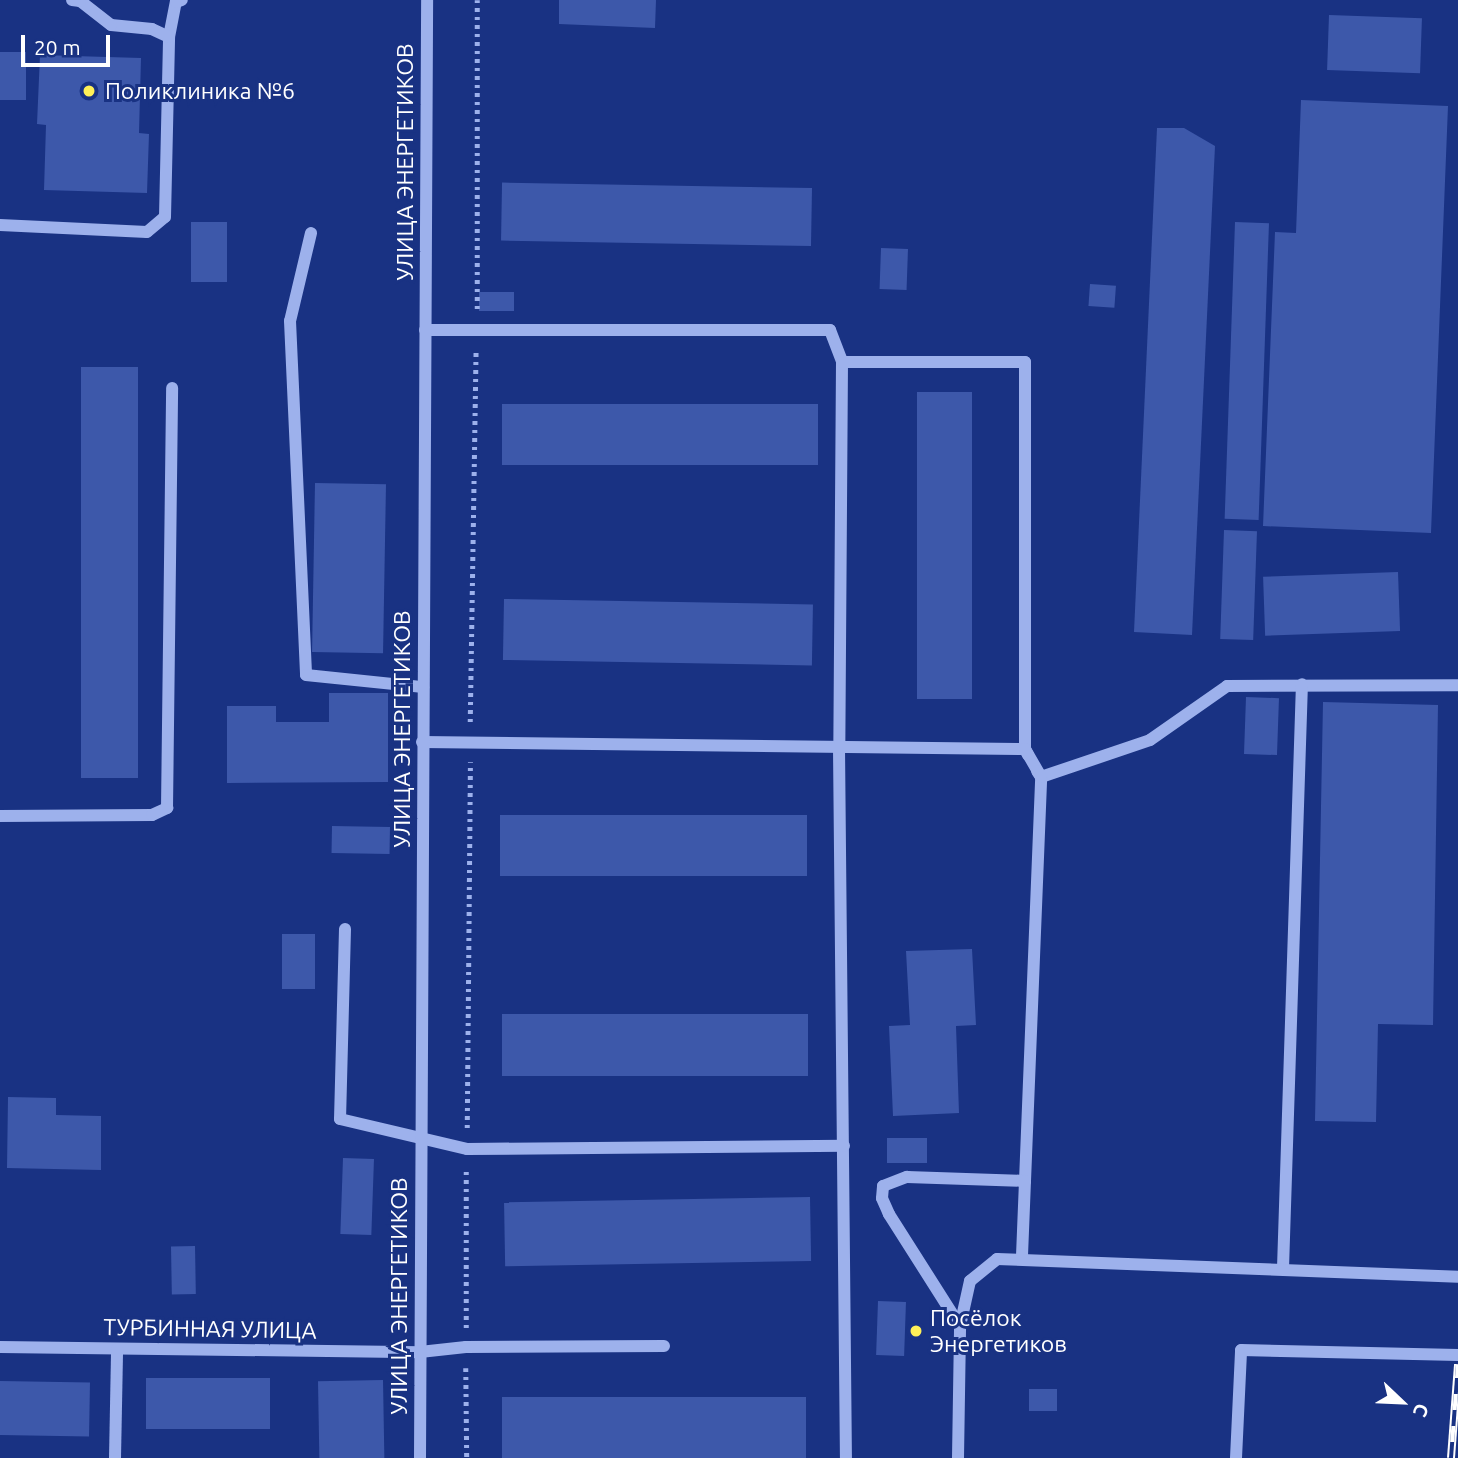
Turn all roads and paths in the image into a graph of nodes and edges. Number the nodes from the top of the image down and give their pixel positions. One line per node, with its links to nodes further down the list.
1 (72, 0): 4 (street)
2 (182, 0): 4 (street)
3 (427, 0): 7 (street, УЛИЦА ЭНЕРГЕТИКОВ)
4 (169, 37): 5 (street)
5 (0, 225)
6 (311, 233): 12 (street)
7 (425, 330): 8 (street); 12 (street, УЛИЦА ЭНЕРГЕТИКОВ)
8 (842, 362): 14 (street); 15 (street)
9 (172, 388): 17 (street)
10 (1303, 684): 11 (street); 16 (street); 23 (street)
11 (1458, 685)
12 (423, 687): 13 (street, УЛИЦА ЭНЕРГЕТИКОВ)
13 (422, 742): 14 (street); 19 (street, УЛИЦА ЭНЕРГЕТИКОВ)
14 (839, 748): 15 (street); 20 (street)
15 (1025, 749): 16 (street)
16 (1041, 777): 21 (street)
17 (0, 816)
18 (345, 929): 19 (street)
19 (421, 1139): 20 (street); 29 (street, УЛИЦА ЭНЕРГЕТИКОВ)
20 (844, 1146): 33 (street)
21 (1025, 1181): 22 (street); 25 (street)
22 (1022, 1257): 23 (street); 25 (street)
23 (1283, 1268): 24 (street)
24 (1458, 1277)
25 (960, 1326): 34 (street)
26 (664, 1346): 29 (street, ТУРБИННАЯ УЛИЦА)
27 (0, 1347): 28 (street, ТУРБИННАЯ УЛИЦА)
28 (117, 1349): 29 (street, ТУРБИННАЯ УЛИЦА); 31 (street)
29 (420, 1352): 32 (street, УЛИЦА ЭНЕРГЕТИКОВ)
30 (1458, 1355): 35 (street)
31 (115, 1458)
32 (420, 1458)
33 (846, 1458)
34 (958, 1458)
35 (1236, 1458)

